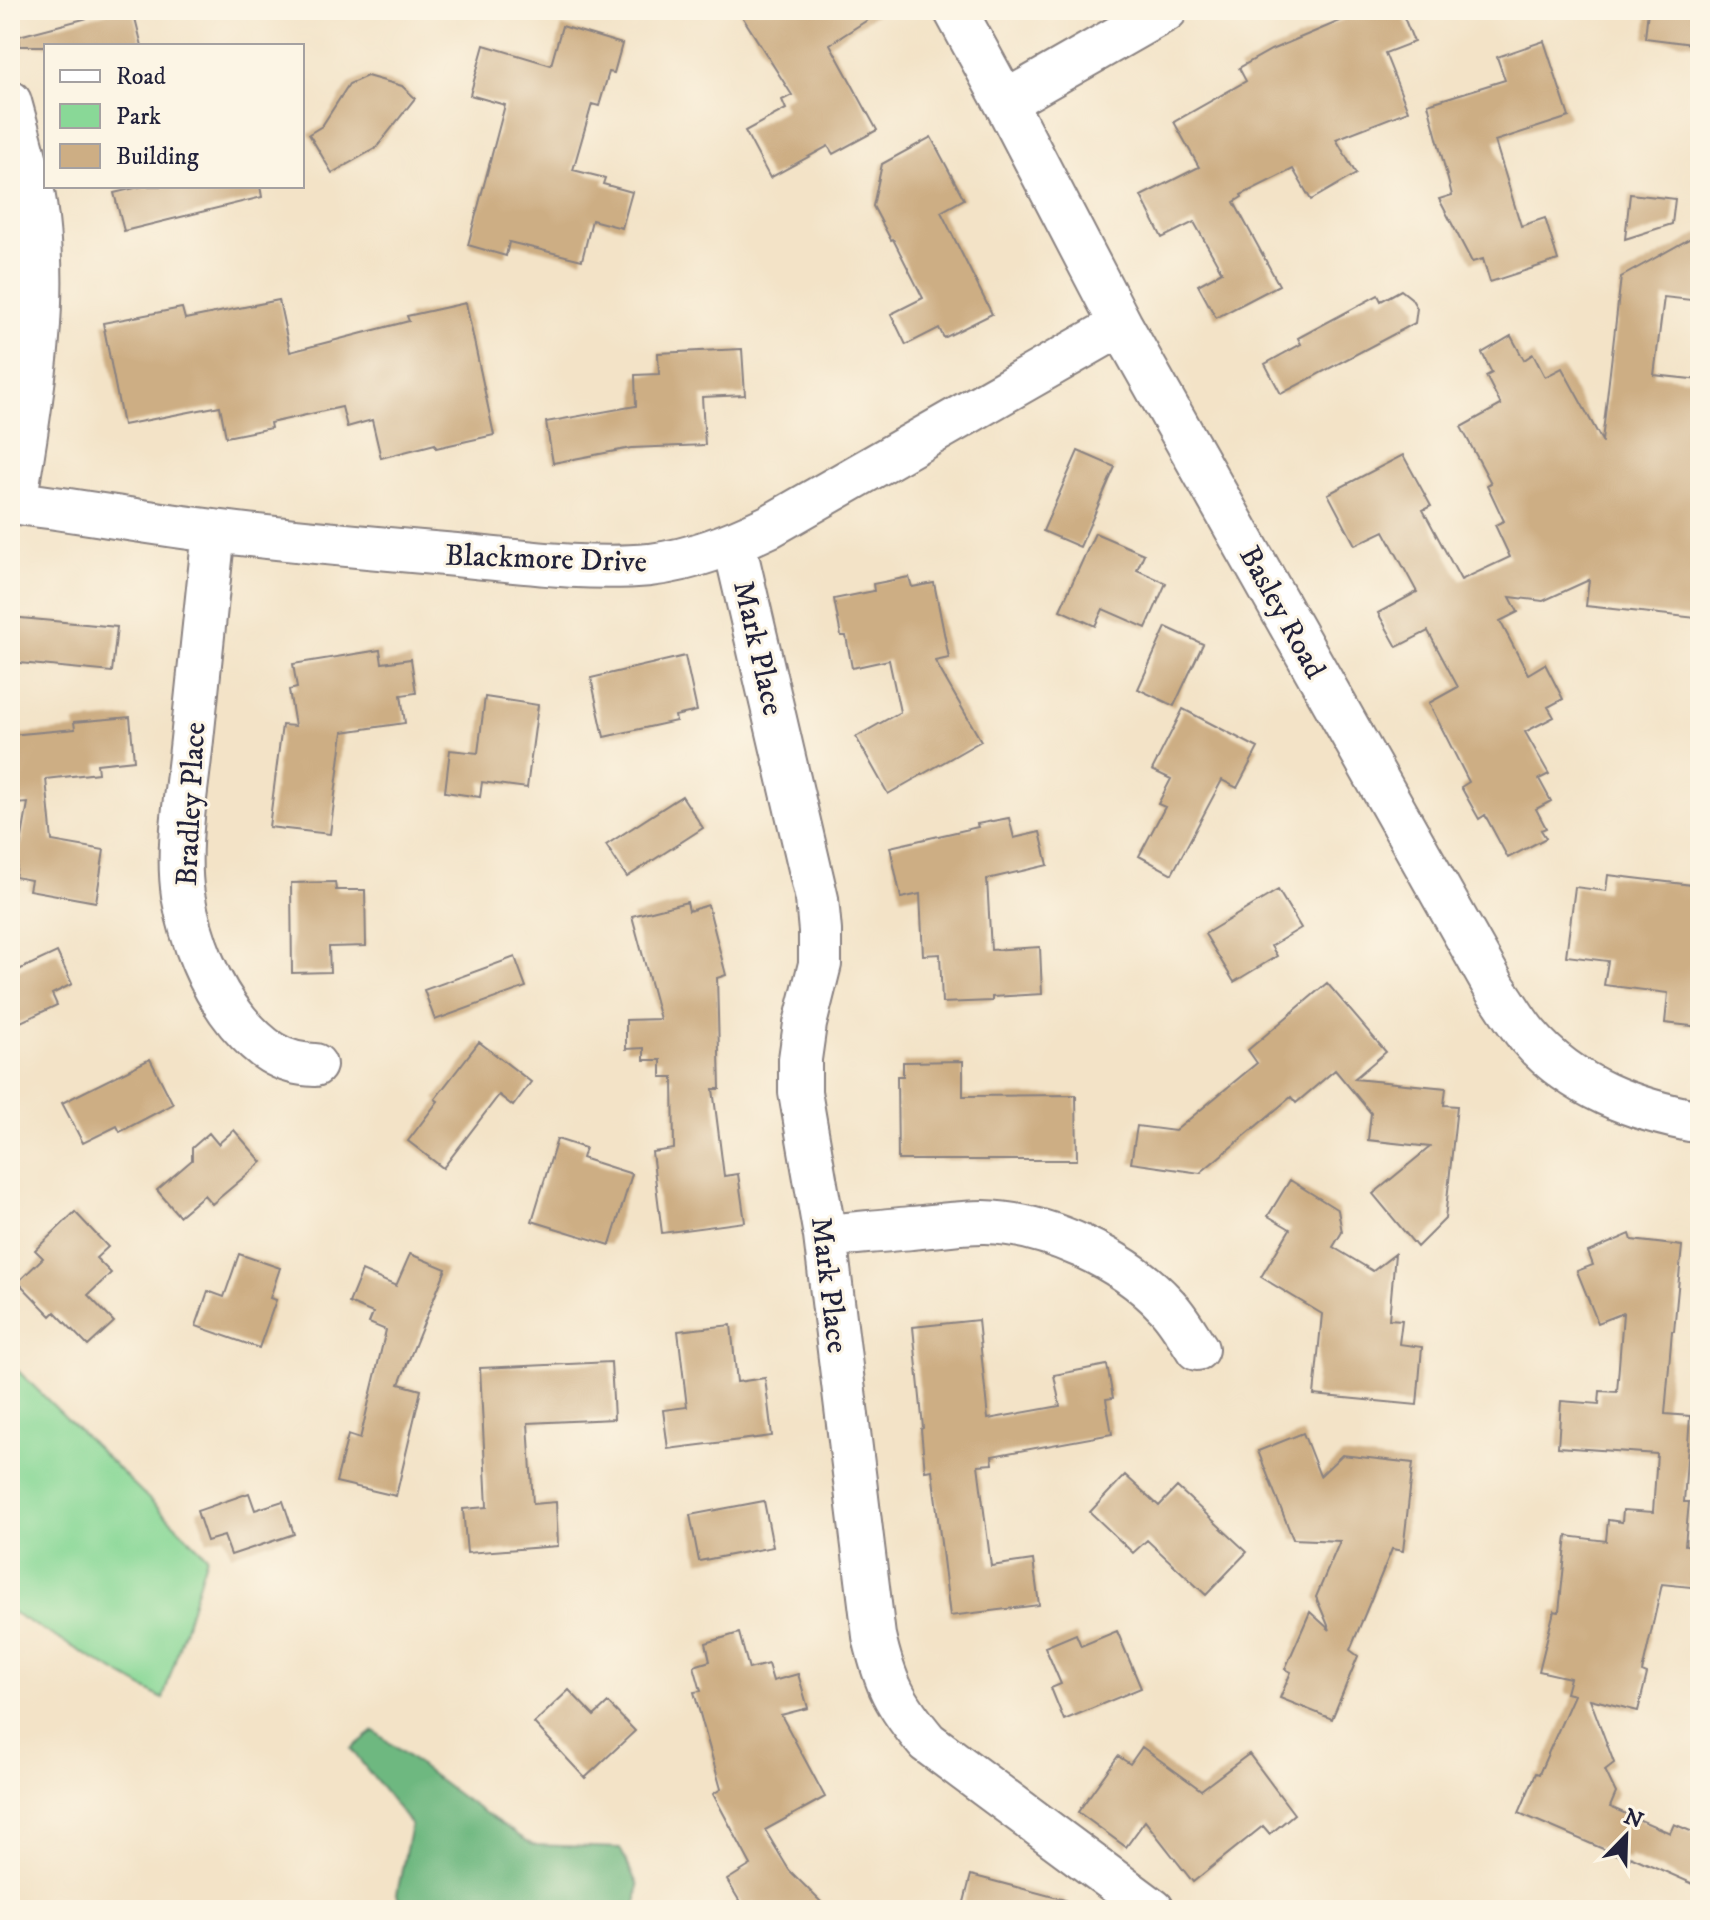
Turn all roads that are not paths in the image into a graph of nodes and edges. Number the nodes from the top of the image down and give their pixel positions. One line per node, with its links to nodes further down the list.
1 (955, 10): 4 (street, Basley Road)
2 (1166, 10): 4 (street)
3 (10, 102): 6 (street)
4 (1005, 102): 5 (street, Basley Road)
5 (1121, 325): 8 (street, Blackmore Drive); 10 (street, Basley Road)
6 (13, 502): 7 (street, Blackmore Drive)
7 (214, 531): 8 (street, Blackmore Drive); 9 (street, Bradley Place)
8 (734, 543): 11 (street, Mark Place)
9 (315, 1065)
10 (1700, 1122)
11 (825, 1236): 12 (street); 13 (street, Mark Place)
12 (1197, 1349)
13 (1153, 1910)

